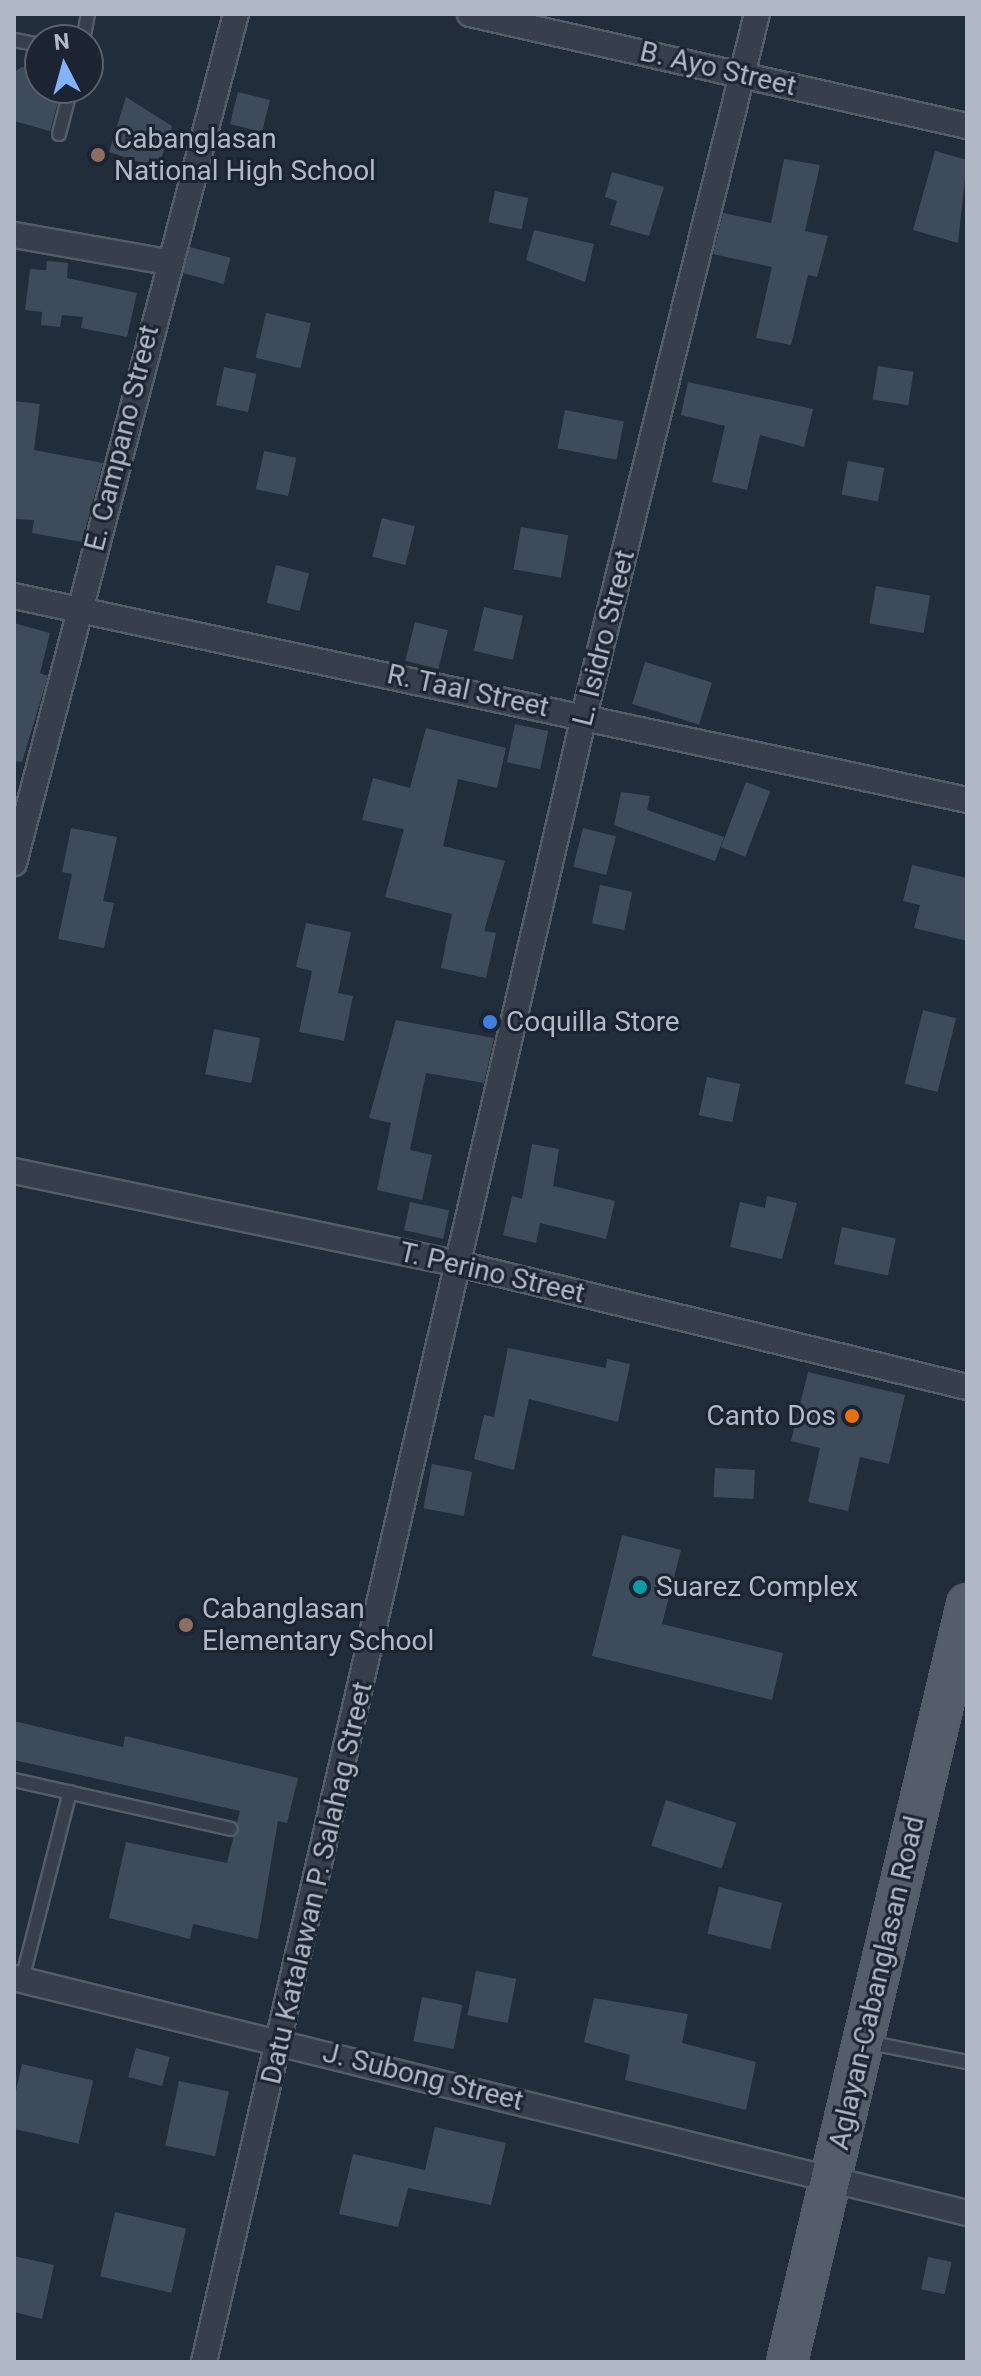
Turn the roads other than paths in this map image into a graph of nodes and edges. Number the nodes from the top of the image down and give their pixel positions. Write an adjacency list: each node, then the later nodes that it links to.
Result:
1 (236, 14): 9 (street, E. Campano Street)
2 (470, 14): 4 (street, B. Ayo Street)
3 (757, 14): 4 (street, L. Isidro Street)
4 (742, 74): 6 (street, B. Ayo Street); 12 (street, L. Isidro Street)
5 (67, 104): 7 (lane)
6 (967, 126)
7 (59, 134)
8 (14, 235): 9 (street)
9 (167, 262): 11 (street, E. Campano Street)
10 (14, 596): 11 (street, R. Taal Street)
11 (79, 607): 12 (street, R. Taal Street); 14 (street, E. Campano Street)
12 (584, 716): 13 (street, R. Taal Street); 16 (street, L. Isidro Street)
13 (967, 800)
14 (14, 863)
15 (14, 1171): 16 (street, T. Perino Street)
16 (459, 1264): 17 (street, T. Perino Street); 24 (street, Datu Katalawan P. Salahag Street)
17 (967, 1387)
18 (965, 1620): 23 (main road, Aglayan-Cabanglasan Road)
19 (14, 1780): 20 (lane)
20 (70, 1792): 21 (lane); 22 (lane)
21 (231, 1829)
22 (18, 1979): 24 (street, J. Subong Street)
23 (863, 2041): 25 (lane); 26 (main road, Aglayan-Cabanglasan Road)
24 (281, 2042): 26 (street, J. Subong Street); 28 (street, Datu Katalawan P. Salahag Street)
25 (967, 2062)
26 (831, 2177): 27 (street, J. Subong Street); 29 (main road, Aglayan-Cabanglasan Road)
27 (967, 2213)
28 (204, 2362)
29 (787, 2362)

